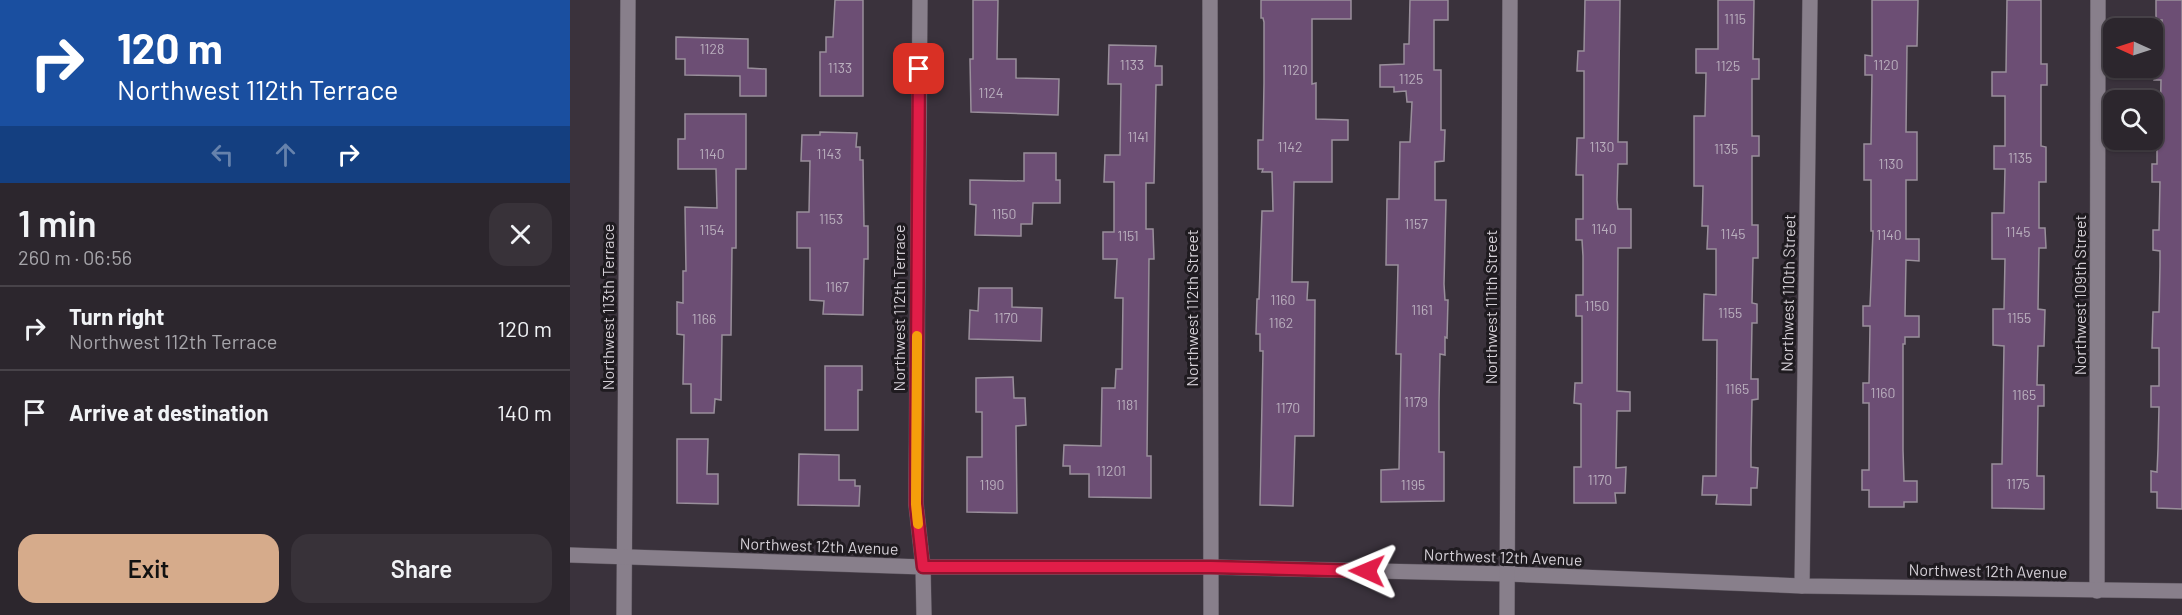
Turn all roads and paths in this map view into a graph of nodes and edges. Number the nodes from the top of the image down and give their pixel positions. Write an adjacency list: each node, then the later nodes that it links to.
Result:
1 (628, 0): 8 (street, Northwest 113th Terrace)
2 (920, 0): 9 (street, Northwest 112th Terrace)
3 (1210, 0): 10 (street, Northwest 112th Street)
4 (1510, 0): 11 (street, Northwest 111th Street)
5 (1810, 0): 12 (street, Northwest 110th Street)
6 (2098, 0): 13 (street, Northwest 109th Street)
7 (570, 555): 8 (street, Northwest 12th Avenue)
8 (624, 556): 9 (street, Northwest 12th Avenue); 15 (street, Northwest 113th Terrace)
9 (923, 567): 10 (street, Northwest 12th Avenue); 16 (street, Northwest 112th Terrace)
10 (1211, 567): 11 (street, Northwest 12th Avenue); 17 (street, Northwest 112th Street)
11 (1508, 574): 12 (street, Northwest 12th Avenue); 18 (street, Northwest 111th Street)
12 (1802, 586): 13 (street, Northwest 12th Avenue)
13 (2097, 591): 14 (street, Northwest 12th Avenue)
14 (2182, 591)
15 (624, 615)
16 (924, 615)
17 (1211, 615)
18 (1507, 615)

